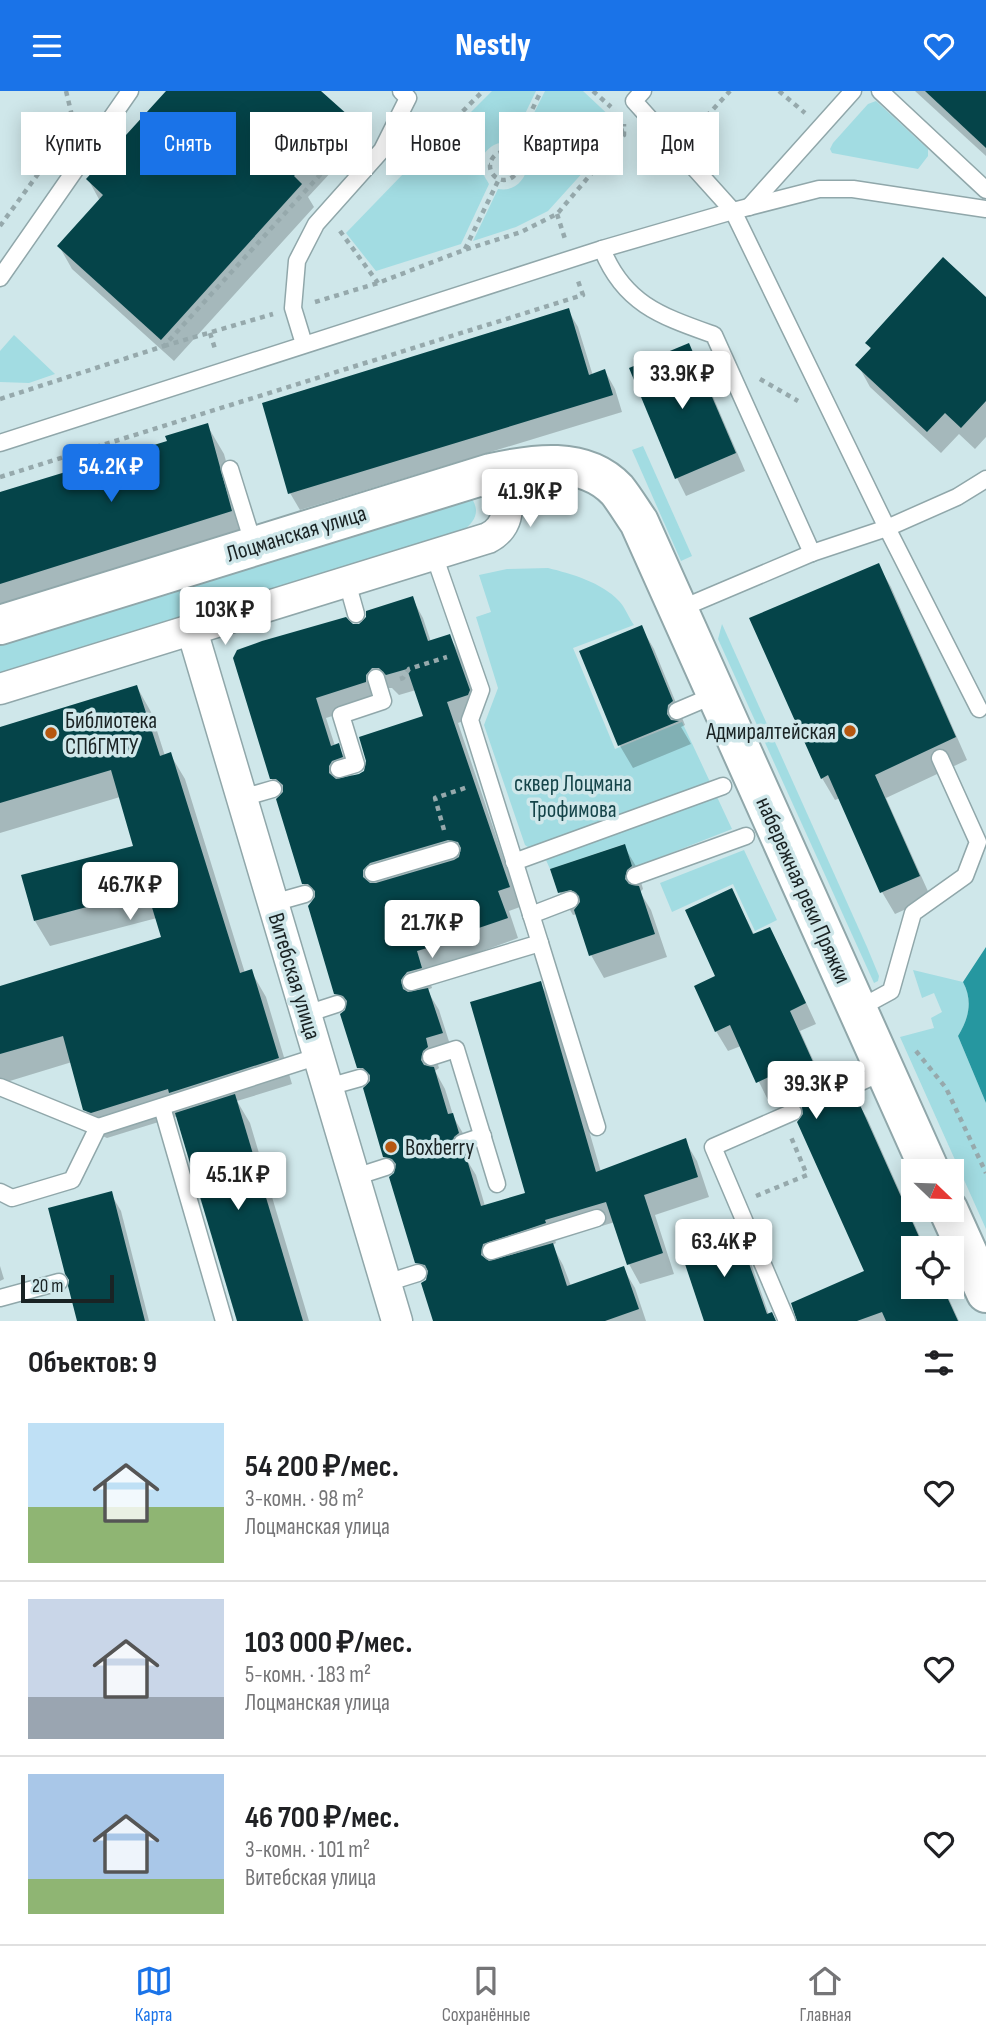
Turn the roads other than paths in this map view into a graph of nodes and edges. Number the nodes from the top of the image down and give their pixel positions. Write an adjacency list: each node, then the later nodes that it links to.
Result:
1 (130, 91): 10 (lane)
2 (401, 91): 11 (lane)
3 (643, 91): 7 (lane)
4 (853, 91): 7 (lane)
5 (880, 91): 6 (lane)
6 (986, 190)
7 (741, 209): 8 (lane); 9 (lane); 16 (lane)
8 (986, 209)
9 (602, 249): 11 (lane); 18 (lane)
10 (0, 278)
11 (304, 344): 12 (lane)
12 (0, 443)
13 (230, 469): 17 (lane)
14 (472, 479): 17 (main road, Лоцманская улица); 19 (street); 21 (main road, Лоцманская улица)
15 (986, 479): 16 (lane)
16 (887, 529): 18 (lane); 28 (lane)
17 (254, 546): 23 (main road, Лоцманская улица)
18 (812, 553): 21 (lane)
19 (434, 555): 20 (street); 37 (lane)
20 (347, 582): 22 (lane); 24 (street)
21 (680, 609): 27 (main road, набережная реки Пряжки)
22 (356, 614)
23 (0, 625)
24 (192, 630): 26 (street); 34 (street, Витебская улица)
25 (378, 683): 31 (lane)
26 (0, 689)
27 (717, 694): 29 (lane); 47 (main road, набережная реки Пряжки)
28 (979, 709)
29 (677, 711)
30 (940, 758): 47 (lane)
31 (339, 769)
32 (723, 786): 37 (lane)
33 (272, 789): 34 (lane)
34 (242, 798): 42 (street, Витебская улица)
35 (746, 836): 39 (lane)
36 (451, 850): 38 (lane)
37 (514, 862): 43 (lane)
38 (373, 873)
39 (635, 876)
40 (305, 894): 42 (lane)
41 (570, 900): 43 (lane)
42 (273, 903): 48 (street, Витебская улица)
43 (531, 915): 44 (lane)
44 (540, 943): 45 (lane); 57 (lane)
45 (411, 982)
46 (337, 1004): 48 (lane)
47 (856, 1010): 60 (main road, набережная реки Пряжки)
48 (306, 1014): 49 (street, Витебская улица)
49 (319, 1056): 53 (street, Витебская улица); 54 (lane)
50 (431, 1057): 58 (lane)
51 (360, 1078): 53 (lane)
52 (0, 1087): 56 (lane)
53 (328, 1087): 62 (street, Витебская улица)
54 (162, 1107): 56 (lane); 73 (lane)
55 (788, 1114): 75 (lane)
56 (98, 1127): 64 (lane)
57 (597, 1127)
58 (483, 1136): 59 (lane); 63 (lane)
59 (462, 1143)
60 (922, 1159)
61 (386, 1167): 62 (lane)
62 (355, 1177): 70 (street, Витебская улица)
63 (497, 1184)
64 (0, 1192)
65 (597, 1218): 67 (lane)
66 (954, 1222): 71 (main road)
67 (491, 1251)
68 (418, 1273): 70 (lane)
69 (59, 1282): 72 (lane)
70 (386, 1283): 74 (street, Витебская улица)
71 (986, 1293)
72 (0, 1298)
73 (224, 1321)
74 (397, 1321)
75 (787, 1321)

